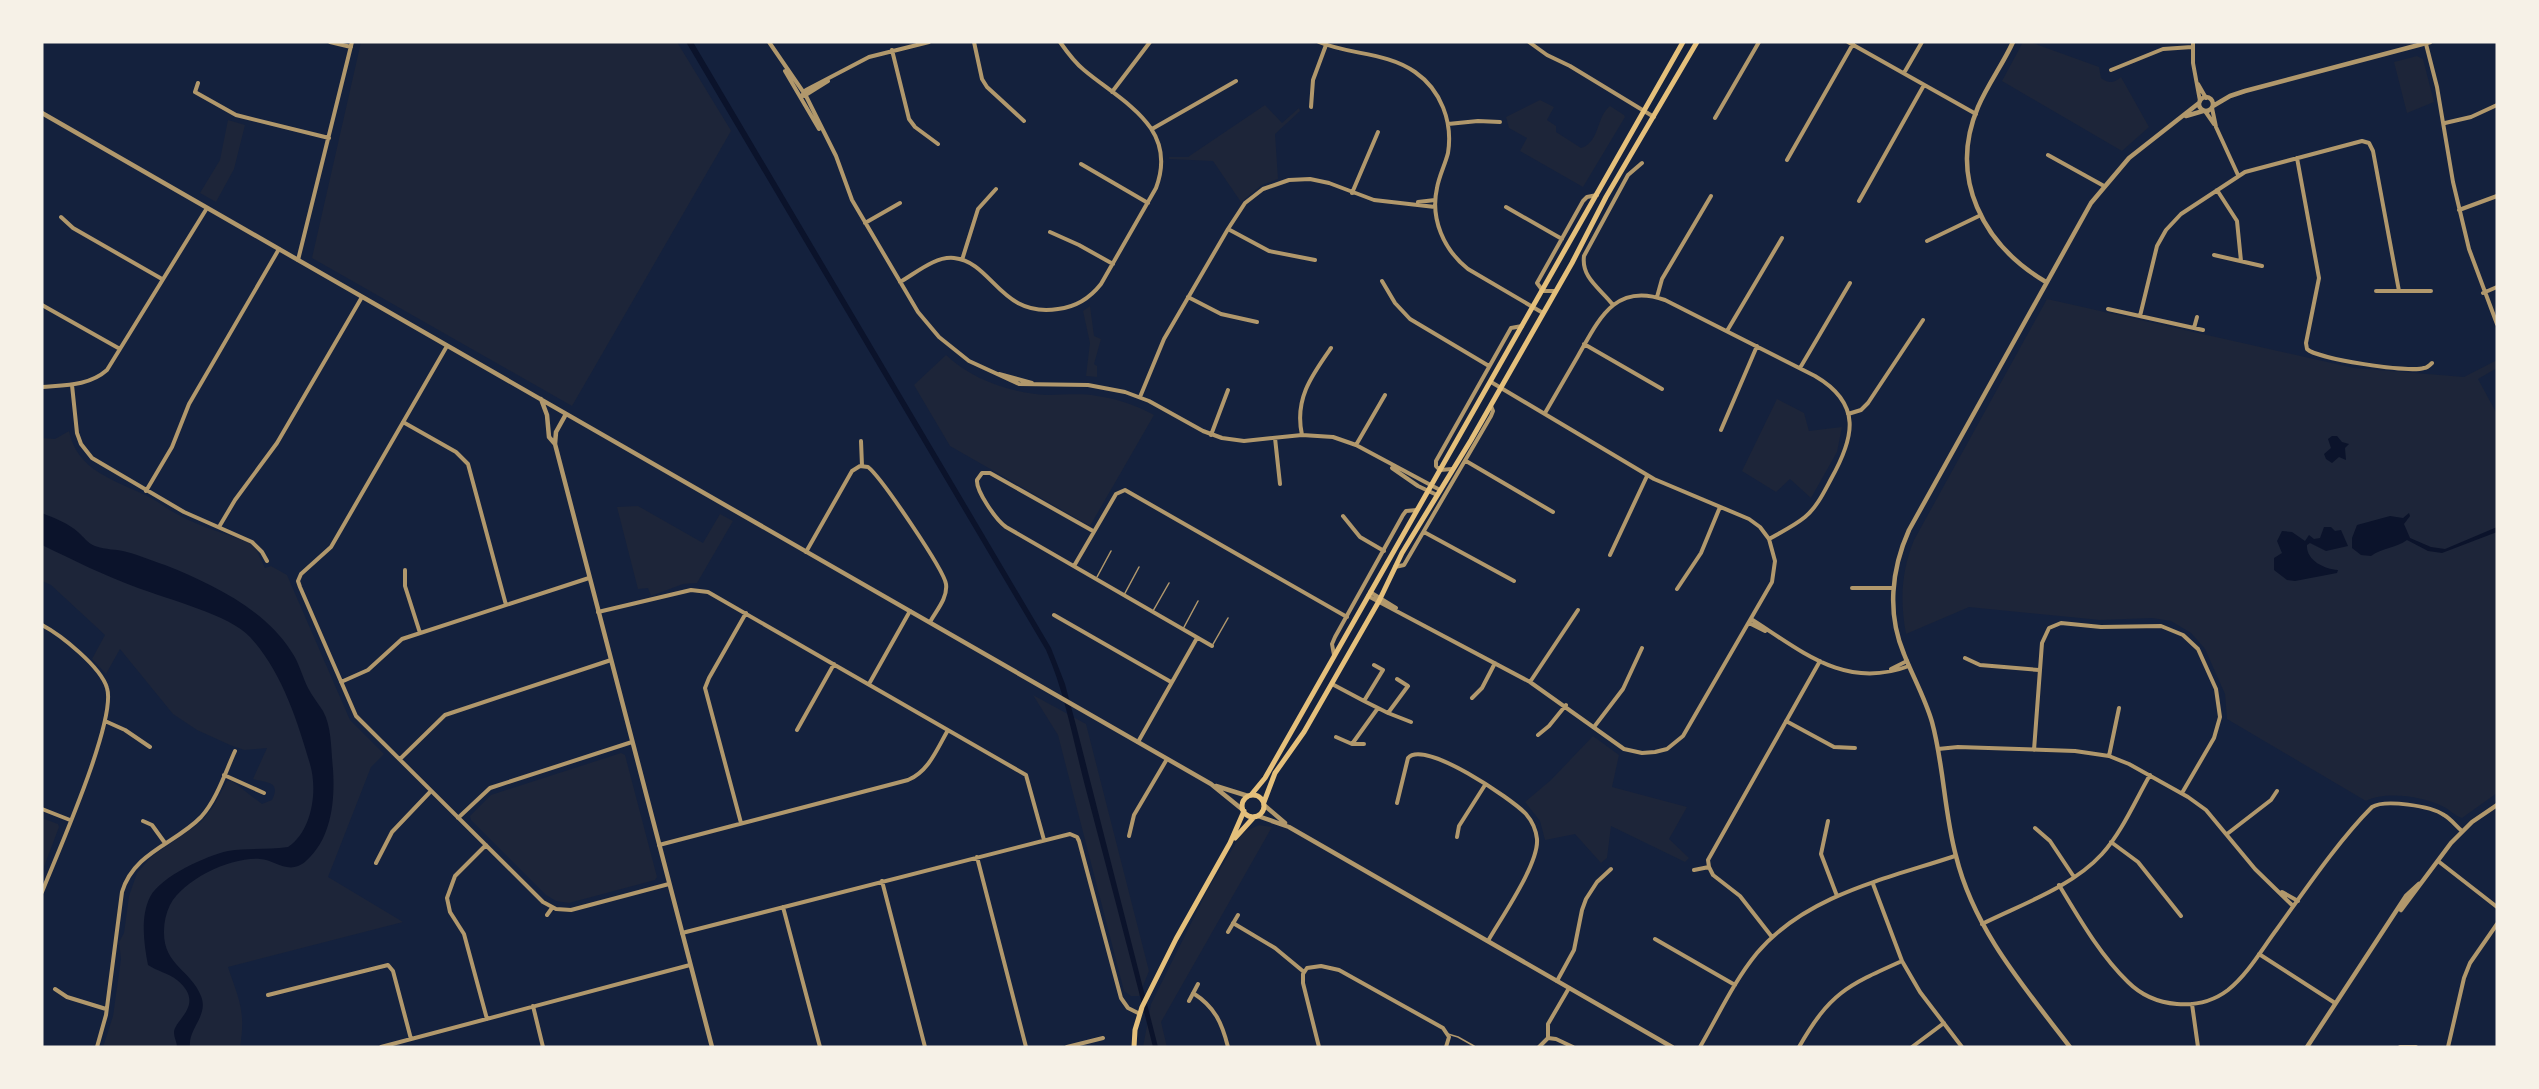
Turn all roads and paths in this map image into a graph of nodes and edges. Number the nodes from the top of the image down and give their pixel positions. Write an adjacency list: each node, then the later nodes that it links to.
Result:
1 (330, 42): 16 (street)
2 (769, 42): 27 (street)
3 (926, 42): 19 (street)
4 (974, 42): 41 (street)
5 (1060, 42): 26 (street)
6 (1150, 42): 26 (street)
7 (1319, 42): 18 (street)
8 (1529, 42): 34 (street)
9 (1683, 42): 34 (main road)
10 (1697, 42): 38 (main road)
11 (1759, 42): 40 (street)
12 (1922, 42): 21 (street)
13 (2013, 42): 37 (street)
14 (1851, 43): 21 (street); 52 (street)
15 (2428, 43): 28 (street); 43 (street)
16 (352, 44): 48 (street)
17 (2192, 44): 20 (street); 23 (street)
18 (1326, 45): 32 (street); 44 (street)
19 (892, 50): 27 (street); 49 (street)
20 (2111, 70)
21 (1904, 73): 25 (street)
22 (1236, 81): 46 (street)
23 (2196, 81): 29 (street); 30 (street)
24 (198, 83): 48 (street)
25 (1924, 85): 37 (street); 64 (street)
26 (1112, 92): 46 (street)
27 (804, 95): 74 (street)
28 (2230, 96): 29 (street); 33 (street)
29 (2208, 98): 30 (street); 33 (street)
30 (2200, 102): 35 (street); 39 (street)
31 (2497, 105): 43 (street)
32 (1311, 107)
33 (2212, 107): 35 (street); 45 (street)
34 (1643, 111): 38 (street); 60 (main road)
35 (2204, 111): 39 (street); 45 (street)
36 (42, 113): 70 (street)
37 (1976, 114): 72 (street)
38 (1654, 117): 95 (main road)
39 (2183, 117): 56 (street)
40 (1715, 118)
41 (1024, 121)
42 (1500, 123): 44 (street)
43 (2445, 123): 71 (street)
44 (1448, 124): 63 (street)
45 (2216, 127): 55 (street)
46 (1152, 129): 66 (street)
47 (1378, 132): 59 (street)
48 (329, 138): 82 (street)
49 (938, 144)
50 (2048, 155): 56 (street)
51 (2297, 158): 55 (street); 97 (street); 122 (street)
52 (1787, 160)
53 (1642, 163): 104 (street)
54 (1081, 164): 66 (street)
55 (2238, 175): 58 (street)
56 (2104, 186): 91 (street)
57 (996, 189): 83 (street)
58 (2217, 190): 85 (street); 108 (street)
59 (1352, 193): 67 (street); 75 (street)
60 (1598, 195): 78 (street); 94 (main road)
61 (1711, 196): 102 (street)
62 (2497, 196): 71 (street)
63 (1435, 200): 67 (street); 68 (street)
64 (1858, 201)
65 (900, 203): 74 (street)
66 (1148, 203): 86 (street)
67 (1411, 203): 68 (street)
68 (1435, 207): 105 (street)
69 (1506, 207): 78 (street)
70 (207, 208): 80 (street); 88 (street)
71 (2459, 210): 99 (street)
72 (1981, 215): 79 (street); 91 (street)
73 (61, 217): 88 (street)
74 (865, 223): 90 (street)
75 (1227, 229): 84 (street); 101 (street)
76 (1050, 232): 86 (street)
77 (1782, 237): 116 (street)
78 (1562, 239): 94 (street)
79 (1927, 241)
80 (279, 249): 82 (street); 155 (street)
81 (2214, 255): 85 (street)
82 (298, 260): 100 (street)
83 (962, 260): 86 (street); 90 (street)
84 (1315, 260)
85 (2241, 261): 87 (street)
86 (1113, 264)
87 (2262, 266)
88 (162, 279): 121 (street)
89 (1382, 281): 123 (street)
90 (900, 282): 132 (street)
91 (2046, 282): 181 (street)
92 (1850, 283): 124 (street)
93 (2497, 287): 99 (street)
94 (1543, 291): 95 (street); 105 (main road)
95 (1556, 291): 107 (main road)
96 (2376, 291): 97 (street)
97 (2399, 291): 98 (street)
98 (2431, 291)
99 (2483, 293): 112 (street)
100 (362, 297): 118 (street); 162 (street)
101 (1188, 297): 111 (street); 132 (street)
102 (1657, 297): 104 (street); 116 (street)
103 (42, 305): 121 (street)
104 (1612, 305): 117 (street)
105 (1533, 307): 107 (street); 113 (main road)
106 (2108, 309): 108 (street)
107 (1543, 313): 128 (main road)
108 (2140, 316): 114 (street)
109 (2197, 317): 114 (street)
110 (1923, 320): 138 (street)
111 (1257, 322)
112 (2497, 324)
113 (1522, 326): 123 (street); 125 (main road)
114 (2194, 328): 115 (street)
115 (2203, 330)
116 (1727, 331): 119 (street)
117 (1584, 344): 129 (street); 136 (street)
118 (447, 346): 133 (street); 139 (street)
119 (1757, 346): 124 (street); 140 (street)
120 (1331, 348): 142 (street)
121 (120, 350): 126 (street)
122 (2432, 363)
123 (1489, 366): 151 (street)
124 (1800, 368): 138 (street)
125 (1491, 382): 128 (street); 134 (main road)
126 (72, 385): 127 (street); 155 (street)
127 (42, 387)
128 (1500, 387): 135 (main road); 136 (street)
129 (1662, 389)
130 (1228, 390): 141 (street)
131 (1385, 395): 146 (street)
132 (1140, 397): 141 (street)
133 (541, 399): 137 (street); 145 (street)
134 (1481, 399): 135 (main road); 151 (main road)
135 (1490, 405): 147 (street); 150 (main road)
136 (1545, 413): 152 (street)
137 (566, 414): 145 (street); 168 (street)
138 (1848, 414): 165 (street)
139 (403, 422): 186 (street); 215 (street)
140 (1721, 430)
141 (1211, 435): 143 (street)
142 (1302, 435): 143 (street); 146 (street)
143 (1275, 438): 153 (street)
144 (861, 441): 149 (street)
145 (555, 444): 175 (street)
146 (1356, 445): 148 (street)
147 (1466, 461): 160 (street); 164 (street)
148 (1385, 462): 154 (street); 156 (street)
149 (862, 466): 168 (street); 196 (street)
150 (1452, 469): 151 (street); 157 (main road)
151 (1440, 470): 154 (main road)
152 (1647, 476): 158 (street); 169 (street)
153 (1280, 484)
154 (1432, 485): 156 (main road); 157 (street)
155 (146, 491): 162 (street)
156 (1428, 491): 157 (street); 159 (main road)
157 (1439, 493): 173 (main road)
158 (1720, 507): 165 (street); 179 (street)
159 (1417, 510): 167 (street); 182 (main road)
160 (1553, 512)
161 (1342, 516): 167 (street)
162 (219, 527): 170 (street)
163 (1093, 531): 171 (street); 171 (street); 193 (street)
164 (1424, 532): 173 (street); 177 (street)
165 (1769, 539): 195 (street)
166 (1111, 551): 176 (lane)
167 (1384, 551): 193 (street)
168 (806, 552): 188 (street)
169 (1610, 555)
170 (267, 561)
171 (1074, 566): 176 (street)
172 (1140, 567): 183 (lane)
173 (1395, 567): 184 (main road)
174 (405, 570): 199 (street)
175 (589, 578): 186 (street); 189 (street)
176 (1096, 579): 183 (street)
177 (1514, 581)
178 (1169, 583): 190 (lane)
179 (1677, 588)
180 (1852, 588): 181 (street)
181 (1893, 588): 210 (street)
182 (1369, 594): 184 (street); 205 (main road)
183 (1124, 595): 190 (street)
184 (1380, 599): 209 (street); 219 (main road)
185 (1198, 601): 198 (lane)
186 (506, 606): 199 (street)
187 (1578, 610): 217 (street)
188 (910, 611): 196 (street); 218 (street)
189 (598, 612): 191 (street); 207 (street)
190 (1153, 612): 198 (street)
191 (746, 613): 211 (street); 269 (street)
192 (1054, 615): 216 (street)
193 (1347, 617): 201 (street)
194 (1228, 618): 202 (lane)
195 (1750, 621): 208 (street); 233 (street)
196 (930, 622): 239 (street)
197 (42, 626): 230 (street)
198 (1183, 629): 200 (street)
199 (420, 633): 215 (street)
200 (1197, 638): 202 (street); 216 (street)
201 (1333, 642): 203 (lane); 205 (street)
202 (1212, 646)
203 (1328, 647)
204 (1642, 648): 233 (street)
205 (1334, 655): 220 (main road)
206 (1965, 658): 213 (street)
207 (611, 660): 238 (street); 248 (street)
208 (1820, 661): 210 (street); 231 (street)
209 (1495, 663): 217 (street); 222 (street)
210 (1908, 663): 244 (street)
211 (834, 664): 218 (street); 234 (street)
212 (1374, 664): 223 (street)
213 (2039, 670): 245 (street); 257 (street)
214 (1397, 679): 228 (street)
215 (341, 682): 248 (street)
216 (1171, 682): 239 (street)
217 (1530, 682): 224 (street)
218 (869, 684): 235 (street)
219 (1332, 684): 221 (main road); 223 (street)
220 (1313, 691): 221 (main road); 225 (main road)
221 (1324, 697): 229 (main road)
222 (1472, 698)
223 (1364, 701): 226 (street)
224 (1566, 705): 233 (street); 236 (street)
225 (1304, 707): 229 (main road); 258 (main road)
226 (1378, 708): 228 (street); 240 (street)
227 (2119, 708): 247 (street)
228 (1388, 713): 232 (street)
229 (1315, 714): 260 (main road)
230 (105, 721): 242 (street); 266 (street)
231 (1786, 721): 243 (street); 286 (street)
232 (1411, 722)
233 (1594, 727)
234 (797, 730)
235 (948, 730): 269 (street); 276 (street)
236 (1538, 735)
237 (1335, 737): 240 (street)
238 (632, 741): 265 (street); 280 (street)
239 (1138, 742): 249 (street)
240 (1352, 744): 241 (street)
241 (1364, 744)
242 (150, 747)
243 (1855, 747)
244 (1938, 749): 245 (street); 282 (street)
245 (2034, 750): 247 (street)
246 (235, 751): 250 (street)
247 (2109, 756): 251 (street)
248 (400, 759): 254 (street)
249 (1167, 759): 252 (street); 274 (street)
250 (224, 775): 256 (street); 278 (street)
251 (2150, 775): 257 (street); 277 (street)
252 (1211, 784): 258 (street); 263 (street)
253 (1485, 785): 259 (street); 275 (street); 312 (street)
254 (431, 791): 265 (street); 285 (street)
255 (2277, 791): 273 (street)
256 (264, 793)
257 (2182, 793): 273 (street)
258 (1250, 796): 260 (main road); 263 (main road)
259 (1396, 803)
260 (1264, 804): 264 (main road); 270 (street)
261 (2497, 805): 272 (street)
262 (42, 809): 266 (street)
263 (1243, 811): 264 (main road); 279 (main road)
264 (1256, 817): 270 (street); 279 (main road)
265 (458, 818): 281 (street)
266 (70, 820): 295 (street)
267 (143, 821): 278 (street)
268 (1828, 821): 296 (street)
269 (741, 823): 280 (street)
270 (1289, 827): 312 (street)
271 (2035, 828): 289 (street)
272 (2462, 831): 284 (street); 297 (street)
273 (2227, 834): 294 (street)
274 (1129, 836)
275 (1457, 837)
276 (1044, 840): 283 (street); 331 (street)
277 (2111, 842): 289 (street); 304 (street)
278 (165, 843): 330 (street)
279 (1230, 843): 331 (main road)
280 (659, 844): 291 (street)
281 (486, 845): 301 (street); 332 (street)
282 (1955, 856): 292 (street); 306 (street)
283 (977, 857): 290 (street); 345 (street)
284 (2438, 861): 300 (street); 327 (street)
285 (376, 862)
286 (1709, 867): 288 (street); 310 (street)
287 (1611, 869): 319 (street)
288 (1694, 870)
289 (2074, 877): 293 (street)
290 (882, 881): 299 (street); 344 (street)
291 (669, 884): 301 (street); 309 (street)
292 (1873, 884): 296 (street); 315 (street)
293 (2059, 885): 306 (street); 328 (street)
294 (2276, 888): 297 (street); 298 (street)
295 (42, 892)
296 (1837, 897): 310 (street)
297 (2298, 901): 298 (street)
298 (2294, 906): 313 (street)
299 (783, 907): 309 (street); 343 (street)
300 (2497, 907)
301 (552, 908): 302 (street)
302 (547, 915)
303 (1238, 915): 305 (street)
304 (2181, 916)
305 (1233, 923): 308 (street); 318 (street)
306 (1982, 924): 358 (street)
307 (2497, 924): 363 (street)
308 (1228, 932)
309 (682, 933): 317 (street)
310 (1772, 937): 321 (street)
311 (1655, 939): 321 (street)
312 (1488, 941): 319 (street)
313 (2259, 954): 327 (street); 328 (street)
314 (393, 959): 316 (street)
315 (1902, 961): 333 (street); 355 (street)
316 (389, 965): 325 (street); 337 (street)
317 (690, 965): 329 (street); 342 (street)
318 (1304, 972): 334 (street); 349 (street)
319 (1557, 981): 322 (street)
320 (1198, 984): 324 (street)
321 (1735, 985): 354 (street)
322 (1569, 988): 336 (street); 353 (street)
323 (55, 989): 330 (street)
324 (1193, 993): 326 (street); 348 (street)
325 (268, 995)
326 (1189, 1001)
327 (2335, 1003): 360 (street)
328 (2192, 1004): 359 (street)
329 (533, 1006): 332 (street); 341 (street)
330 (107, 1010): 339 (street)
331 (1140, 1014): 347 (main road)
332 (487, 1019): 337 (street)
333 (1944, 1023): 356 (street); 357 (street)
334 (1448, 1034): 338 (lane); 350 (street)
335 (1103, 1038): 346 (street)
336 (1548, 1038): 351 (street); 352 (street)
337 (411, 1039): 340 (street)
338 (1474, 1046)
339 (97, 1047)
340 (381, 1047)
341 (543, 1047)
342 (712, 1047)
343 (820, 1047)
344 (925, 1047)
345 (1026, 1047)
346 (1067, 1047)
347 (1134, 1047)
348 (1228, 1047)
349 (1319, 1047)
350 (1446, 1047)
351 (1539, 1047)
352 (1573, 1047)
353 (1672, 1047)
354 (1700, 1047)
355 (1799, 1047)
356 (1912, 1047)
357 (1962, 1047)
358 (2070, 1047)
359 (2198, 1047)
360 (2307, 1047)
361 (2400, 1047): 362 (street)
362 (2416, 1047)
363 (2448, 1047)

